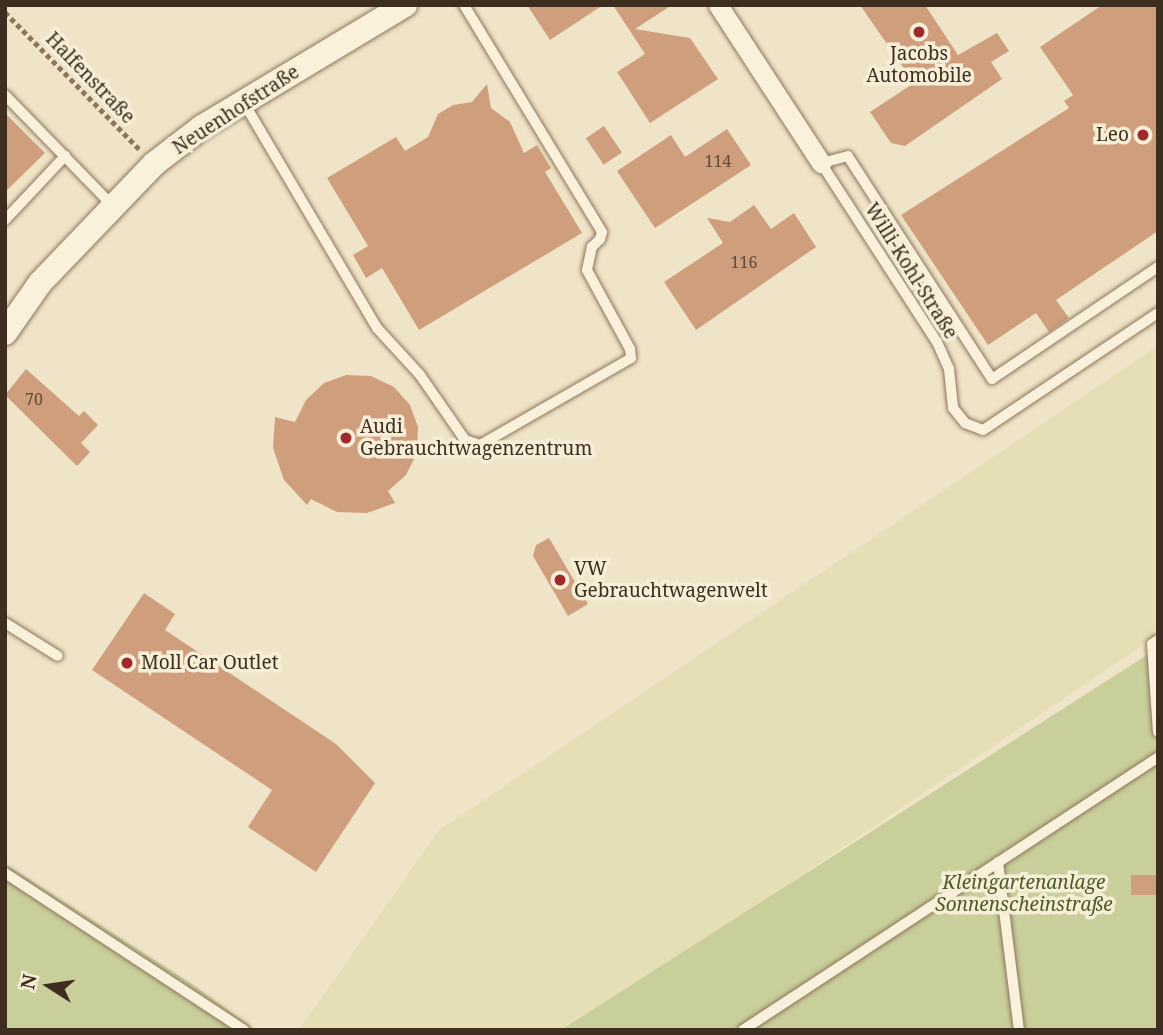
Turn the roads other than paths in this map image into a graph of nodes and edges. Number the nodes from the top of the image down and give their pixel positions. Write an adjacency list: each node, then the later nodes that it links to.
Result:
1 (405, 5): 5 (street, Neuenhofstraße)
2 (464, 5): 5 (lane)
3 (718, 5): 7 (street)
4 (5, 95): 6 (lane)
5 (244, 102): 8 (street, Neuenhofstraße)
6 (65, 156): 8 (lane); 9 (lane)
7 (821, 163): 10 (lane); 11 (lane, Willi-Kohl-Straße)
8 (112, 205): 12 (street, Neuenhofstraße)
9 (5, 220)
10 (1158, 267)
11 (1158, 313)
12 (5, 333)
13 (5, 623): 15 (lane)
14 (1158, 640): 16 (lane)
15 (58, 656)
16 (1158, 732)
17 (1158, 757): 18 (lane)
18 (998, 862): 21 (lane); 22 (lane)
19 (5, 873): 20 (lane)
20 (244, 1030)
21 (743, 1030)
22 (1019, 1030)

